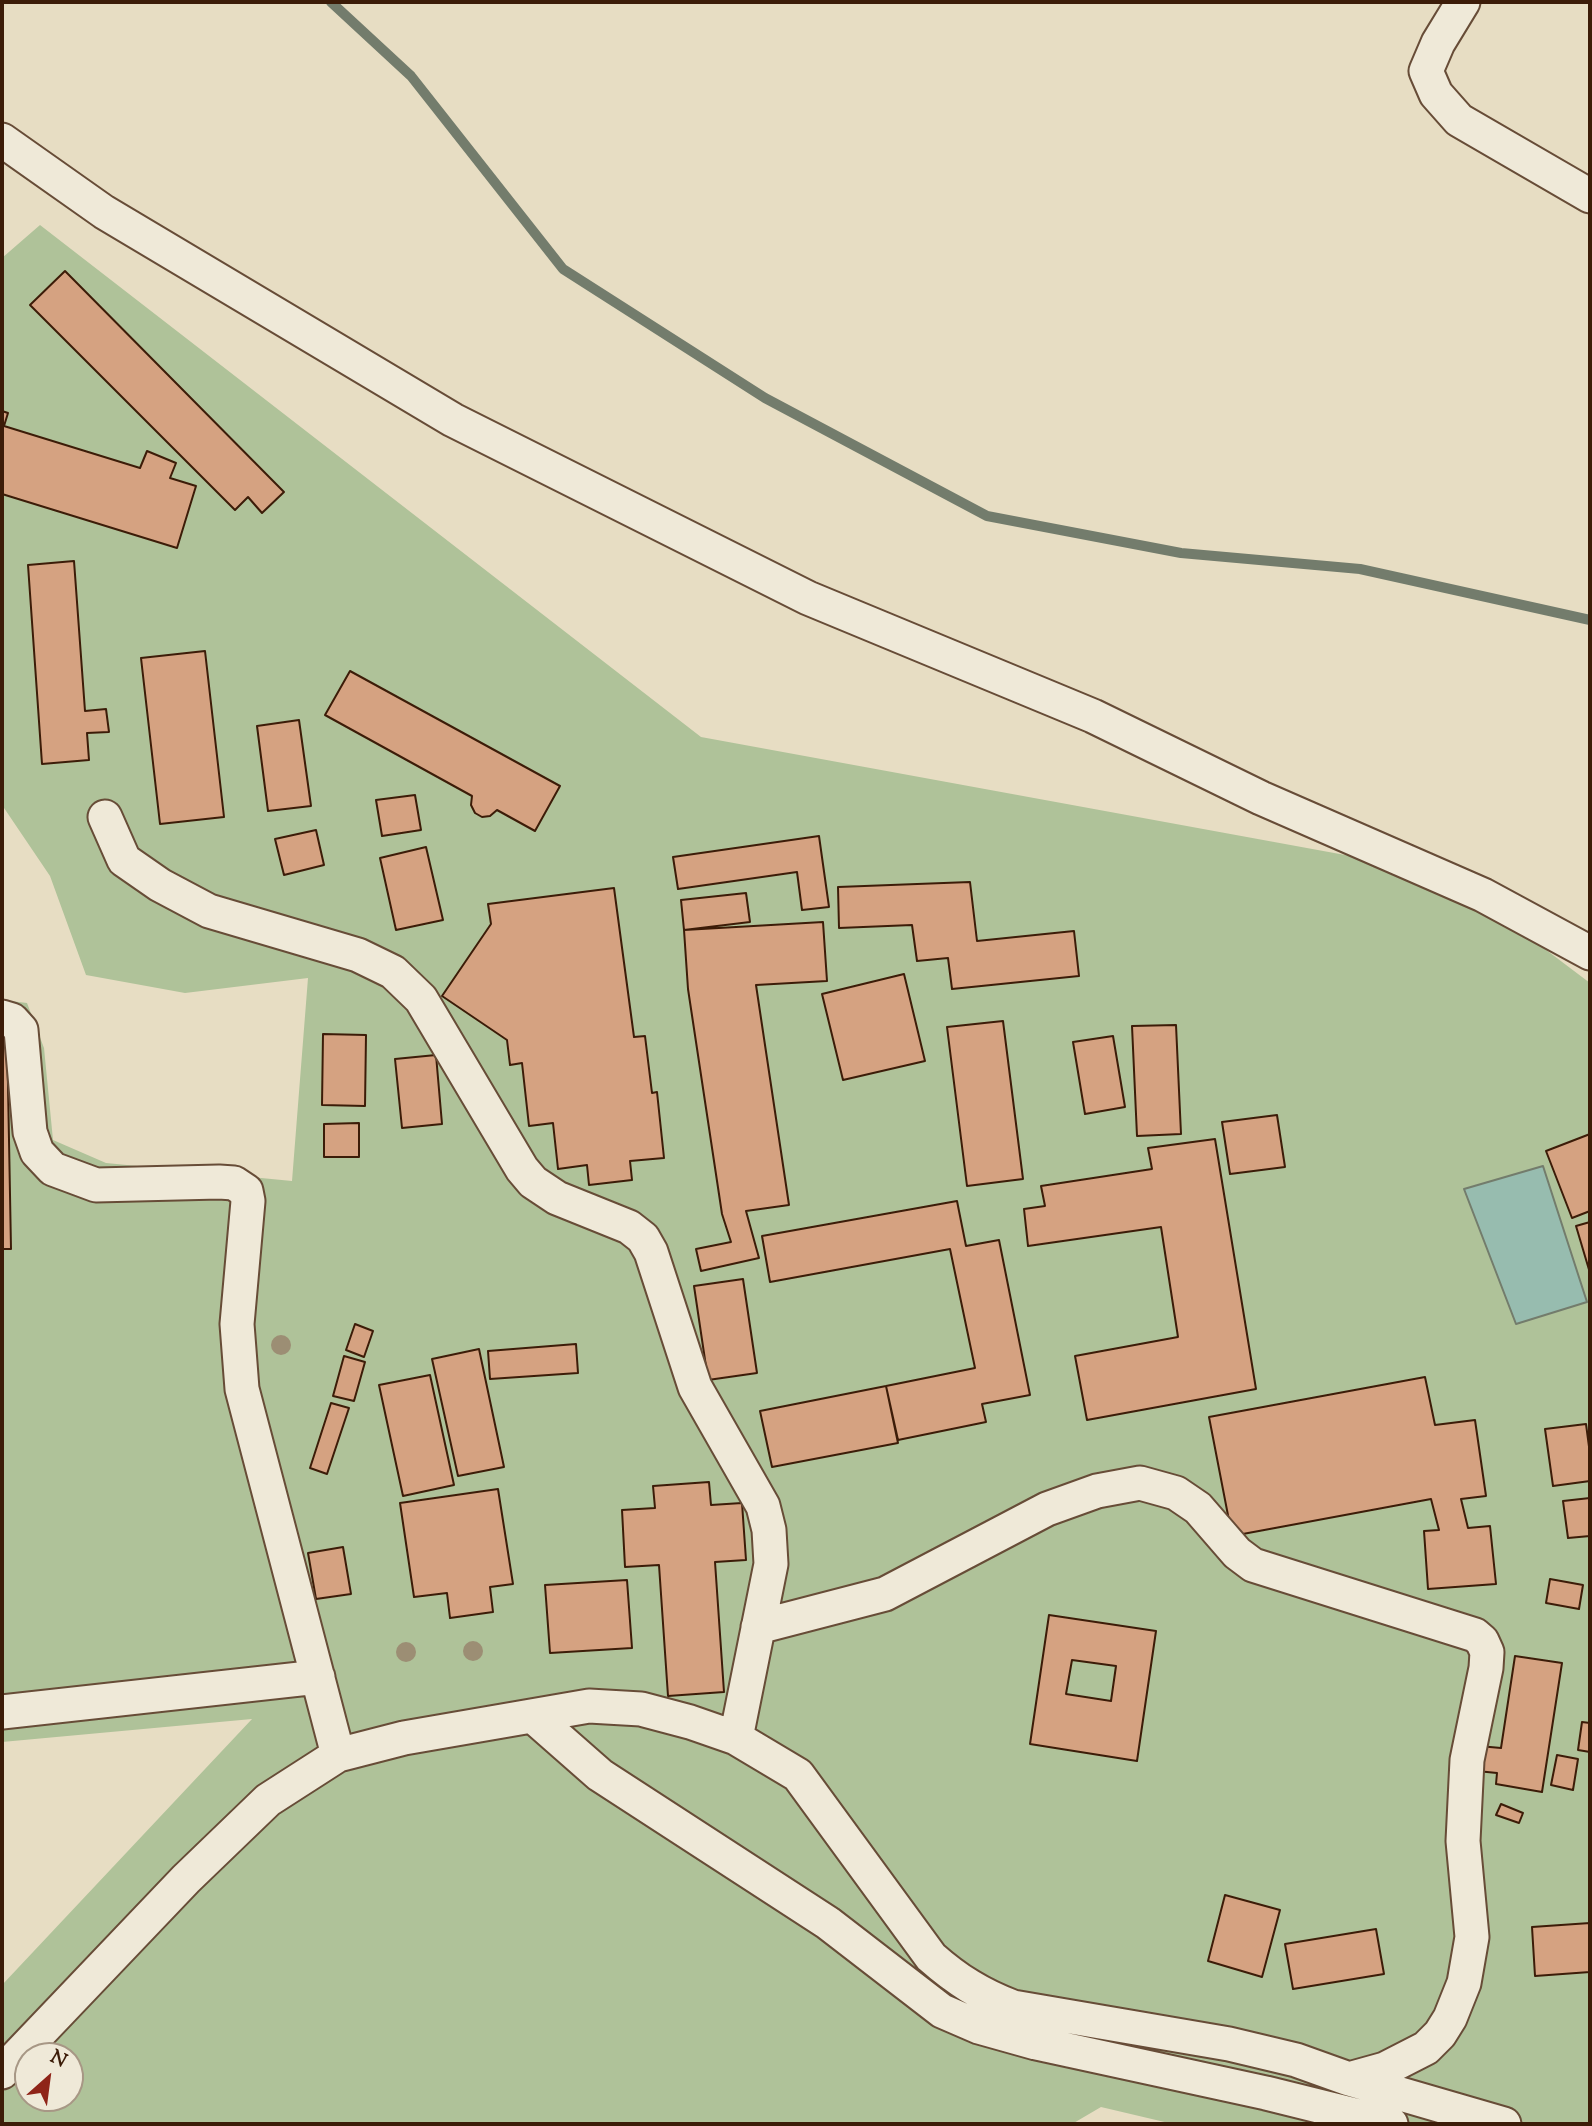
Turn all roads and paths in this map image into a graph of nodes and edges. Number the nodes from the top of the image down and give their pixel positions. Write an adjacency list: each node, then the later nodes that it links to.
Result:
1 (1463, 2): 3 (street)
2 (2, 140): 5 (street)
3 (1590, 196)
4 (105, 817): 7 (street)
5 (1590, 953)
6 (2, 1017): 8 (street)
7 (758, 1628): 11 (street); 14 (street)
8 (318, 1676): 9 (street); 12 (street)
9 (2, 1712)
10 (534, 1717): 11 (street); 12 (street); 15 (street)
11 (736, 1738): 14 (street)
12 (338, 1755): 13 (street)
13 (2, 2072)
14 (1349, 2078): 16 (street)
15 (1391, 2124)
16 (1504, 2124)

